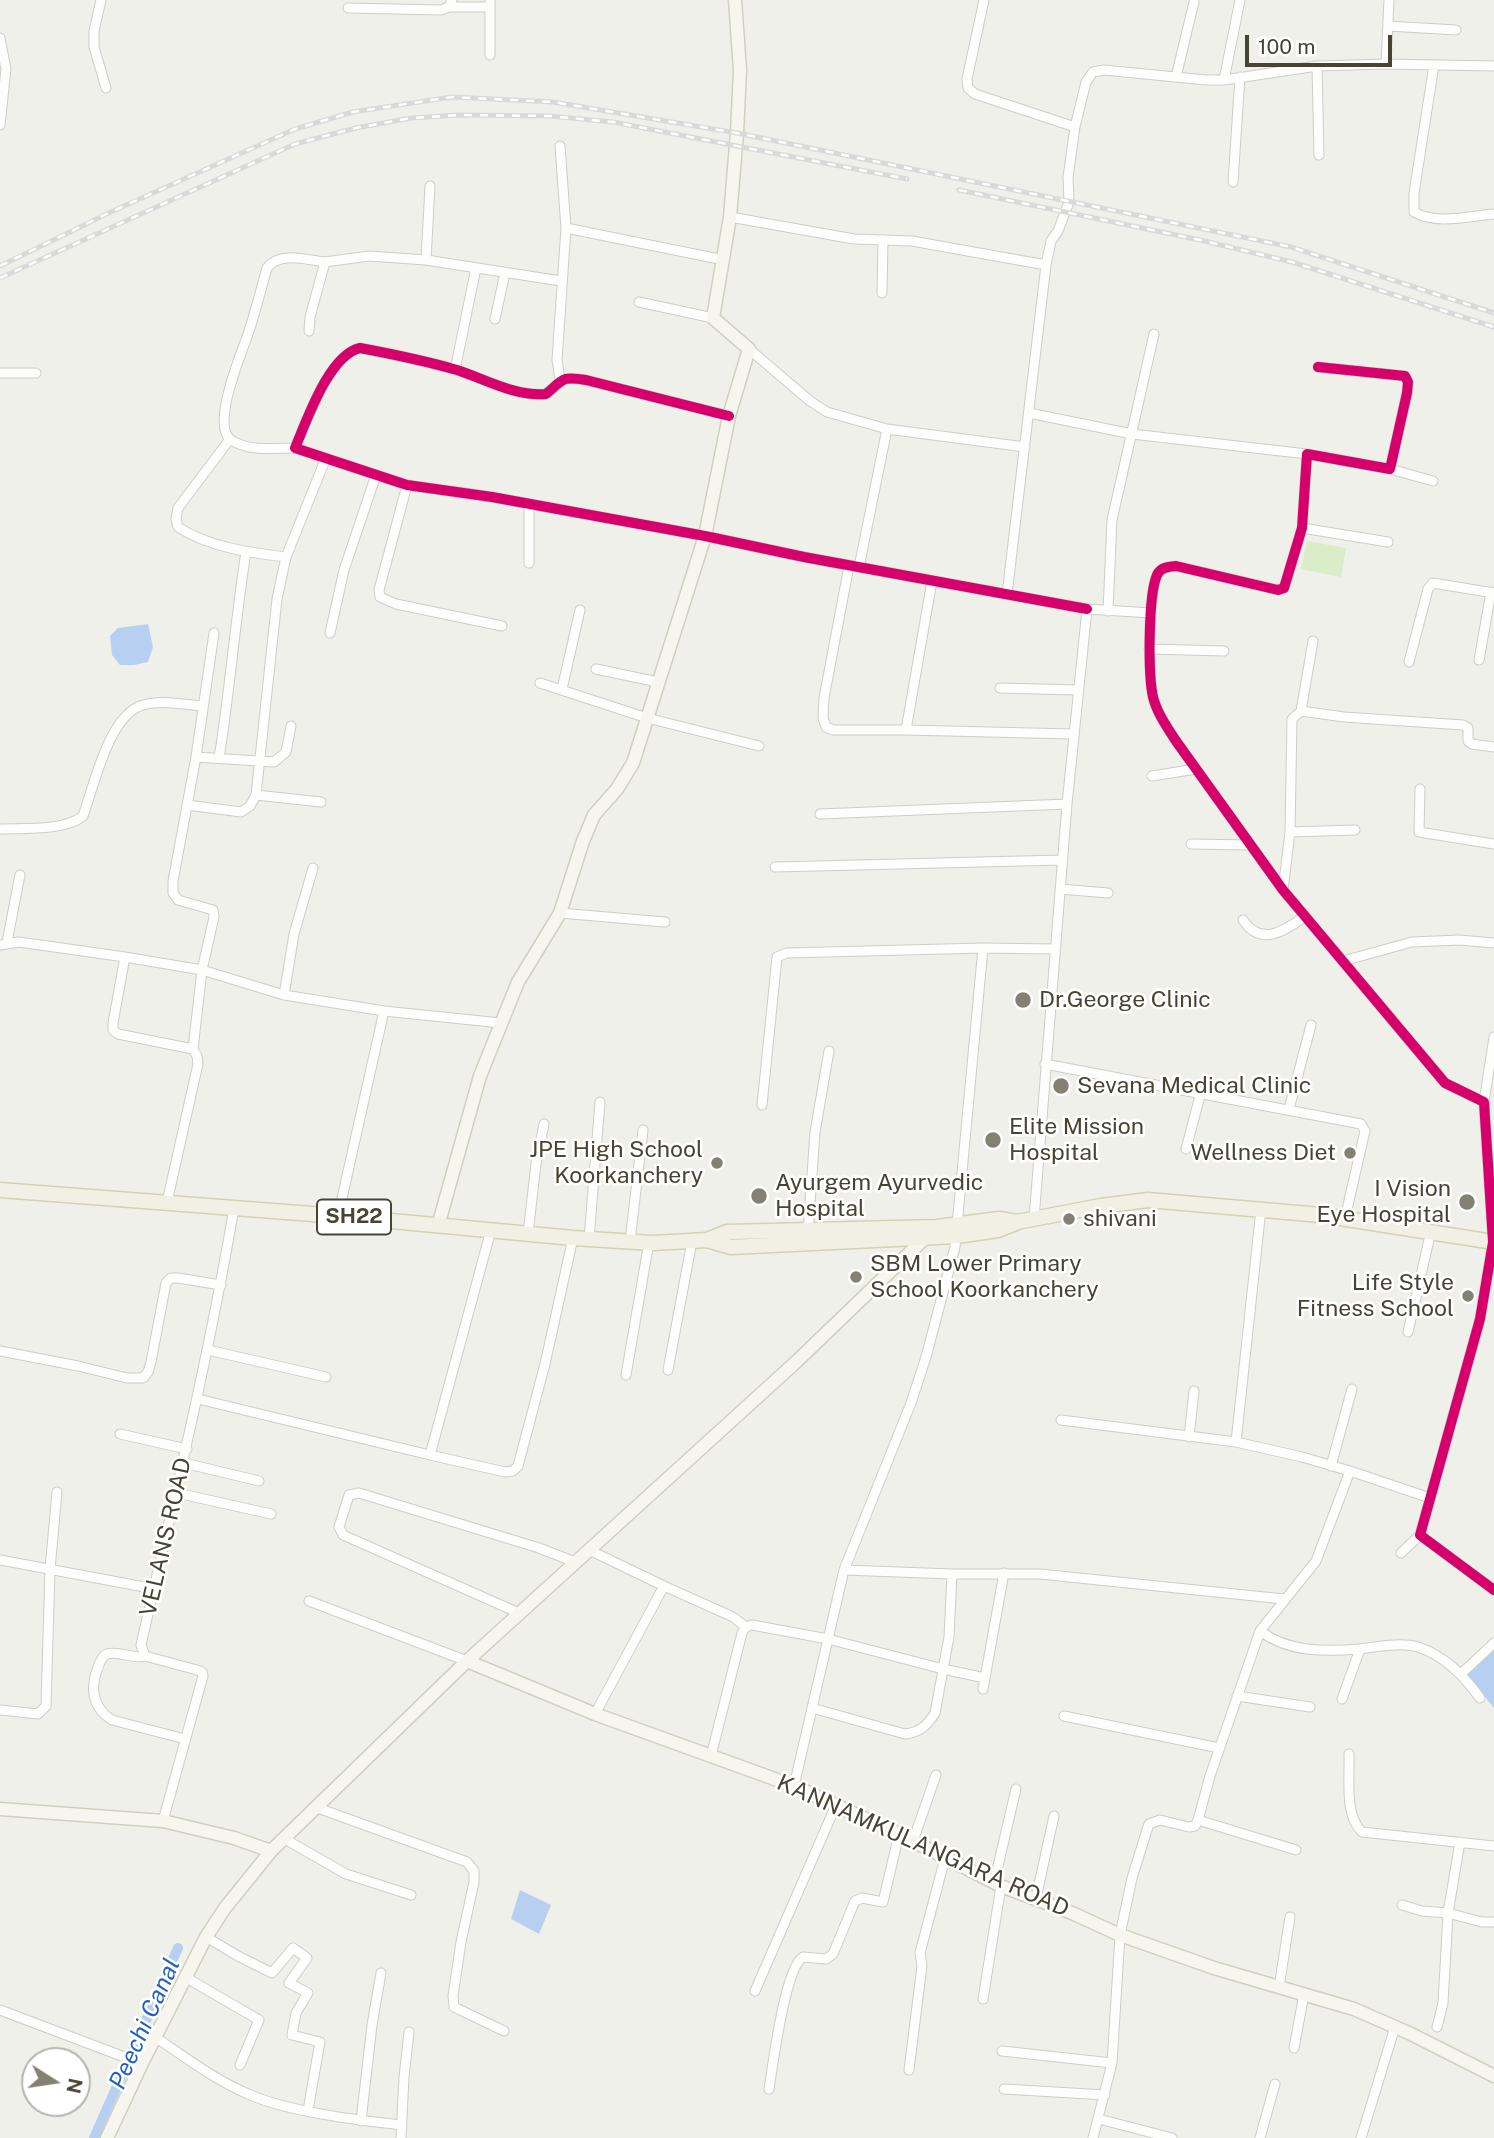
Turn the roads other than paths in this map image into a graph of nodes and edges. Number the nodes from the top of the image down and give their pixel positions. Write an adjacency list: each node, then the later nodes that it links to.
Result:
1 (101, 0): 21 (street)
2 (735, 0): 30 (street)
3 (984, 0): 24 (street)
4 (1240, 0): 20 (street)
5 (1389, 0): 10 (street)
6 (1194, 2): 18 (street)
7 (451, 3): 8 (street); 9 (street)
8 (490, 4): 13 (street)
9 (348, 8)
10 (1388, 26): 11 (street); 14 (street)
11 (1456, 30)
12 (0, 38): 22 (street)
13 (491, 55)
14 (1386, 64): 15 (street); 16 (street)
15 (1434, 65): 17 (street); 29 (street)
16 (1317, 66): 19 (street); 26 (street)
17 (1494, 66)
18 (1176, 77): 20 (street); 24 (street)
19 (1240, 77): 20 (street); 27 (street)
20 (1224, 80)
21 (106, 88)
22 (1, 108): 23 (street)
23 (0, 125)
24 (1075, 127): 36 (street)
25 (560, 146): 31 (street)
26 (1319, 155)
27 (1233, 182)
28 (430, 186): 33 (street)
29 (1494, 214)
30 (730, 217): 32 (street); 34 (street)
31 (566, 228): 34 (street); 39 (street)
32 (883, 240): 36 (street); 40 (street)
33 (426, 260): 35 (street); 37 (street)
34 (724, 260): 42 (street)
35 (325, 262): 44 (street); 56 (street)
36 (1046, 265): 52 (street)
37 (475, 268): 38 (street); 48 (street)
38 (505, 273): 39 (street); 43 (street)
39 (561, 281): 51 (street)
40 (882, 293)
41 (639, 302): 42 (street)
42 (713, 318): 46 (street)
43 (495, 319)
44 (309, 331)
45 (1154, 334): 55 (street)
46 (749, 349): 53 (street); 54 (street)
47 (1318, 367): 61 (street)
48 (455, 370): 51 (street); 58 (street)
49 (0, 373): 50 (street)
50 (36, 373)
51 (560, 379): 53 (street)
52 (1029, 412): 55 (street); 57 (street)
53 (729, 416): 67 (street)
54 (887, 429): 57 (street); 72 (street)
55 (1132, 434): 59 (street); 78 (street)
56 (230, 439): 58 (street); 69 (street)
57 (1025, 447): 75 (street)
58 (295, 448): 60 (street)
59 (1307, 454): 61 (street); 66 (street)
60 (326, 458): 62 (street); 70 (street)
61 (1390, 469): 63 (street)
62 (376, 475): 64 (street); 82 (street)
63 (1433, 481)
64 (407, 485): 65 (street); 80 (street)
65 (530, 504): 67 (street); 71 (street)
66 (1302, 528): 68 (street); 79 (street)
67 (705, 536): 72 (street); 89 (street)
68 (1388, 542)
69 (246, 552): 70 (street); 103 (street)
70 (286, 557): 104 (street)
71 (529, 563)
72 (854, 566): 73 (street); 98 (street)
73 (932, 581): 75 (street); 98 (street)
74 (1492, 593): 86 (street); 87 (street)
75 (1007, 594): 76 (street)
76 (1087, 609): 78 (street); 93 (street)
77 (580, 610): 92 (street)
78 (1108, 611): 79 (street)
79 (1151, 613): 84 (street)
80 (502, 626)
81 (214, 633): 94 (street)
82 (330, 634)
83 (1313, 641): 95 (street)
84 (1149, 649): 85 (street); 105 (street)
85 (1224, 651)
86 (1479, 660)
87 (1409, 662)
88 (596, 669): 89 (street)
89 (658, 682): 96 (street)
90 (540, 683): 92 (street)
91 (1000, 688): 93 (street)
92 (562, 689): 96 (street)
93 (1077, 690): 99 (street)
94 (202, 706): 102 (street); 113 (street)
95 (1301, 711): 101 (street); 115 (street)
96 (647, 718): 100 (street); 126 (street)
97 (291, 726): 104 (street)
98 (906, 730): 99 (street)
99 (1073, 734): 110 (street)
100 (759, 746)
101 (1494, 747)
102 (196, 757): 103 (street); 111 (street)
103 (219, 758): 104 (street)
104 (260, 761): 108 (street)
105 (1196, 769): 106 (street); 118 (street)
106 (1152, 776)
107 (1420, 789): 117 (street)
108 (256, 795): 109 (street); 111 (street)
109 (321, 802)
110 (1067, 804): 112 (street); 119 (street)
111 (187, 805): 136 (street)
112 (820, 814)
113 (0, 829)
114 (1355, 830): 115 (street)
115 (1290, 832): 124 (street)
116 (1191, 844): 118 (street)
117 (1494, 844)
118 (1250, 845): 124 (street)
119 (1062, 860): 120 (street); 123 (street)
120 (775, 867)
121 (313, 868): 137 (street)
122 (20, 875): 131 (street)
123 (1060, 889): 125 (street); 133 (street)
124 (1283, 890): 127 (street)
125 (1108, 893)
126 (560, 913): 129 (street); 139 (street)
127 (1304, 917): 128 (street); 135 (street)
128 (1243, 920)
129 (665, 922)
130 (1494, 943): 135 (street)
131 (4, 944): 134 (street)
132 (983, 948): 133 (street); 148 (street); 165 (street)
133 (1055, 949): 144 (street)
134 (125, 957): 136 (street); 142 (street)
135 (1343, 961): 147 (street)
136 (202, 970): 137 (street); 142 (street)
137 (284, 995): 138 (street)
138 (384, 1011): 139 (street); 157 (street)
139 (501, 1023): 160 (street)
140 (1311, 1025): 149 (street)
141 (1494, 1037): 147 (street)
142 (193, 1049): 154 (street)
143 (828, 1051): 162 (street)
144 (1045, 1064): 145 (street); 159 (street)
145 (1200, 1092): 149 (street); 152 (street)
146 (600, 1102): 168 (street)
147 (1484, 1102): 173 (street)
148 (762, 1105)
149 (1289, 1109): 158 (street)
150 (544, 1124): 164 (street)
151 (643, 1130): 170 (street)
152 (1185, 1149)
153 (0, 1190): 154 (main road, SH22)
154 (167, 1202): 155 (main road, SH22)
155 (234, 1208): 157 (main road, SH22); 174 (street, VELANS ROAD)
156 (1261, 1209): 158 (main road); 159 (main road); 187 (street)
157 (338, 1216): 160 (main road, SH22)
158 (1345, 1218): 163 (main road)
159 (1034, 1219): 165 (main road)
160 (438, 1226): 161 (main road, SH22)
161 (491, 1230): 164 (main road, SH22); 189 (street)
162 (808, 1231): 165 (main road, SH22); 169 (main road, SH22)
163 (1432, 1231): 173 (main road); 175 (street)
164 (528, 1234): 166 (main road, SH22)
165 (956, 1236): 167 (main road); 204 (street)
166 (573, 1238): 168 (main road, SH22); 189 (street)
167 (925, 1238): 169 (main road); 199 (street)
168 (589, 1239): 170 (main road, SH22)
169 (707, 1240): 171 (main road, SH22)
170 (630, 1241): 172 (main road, SH22)
171 (692, 1241): 172 (main road, SH22); 178 (street)
172 (649, 1242): 179 (street)
173 (1494, 1242): 196 (street)
174 (221, 1285): 176 (street, VELANS ROAD); 177 (street)
175 (1408, 1332)
176 (208, 1350): 180 (street); 183 (street, VELANS ROAD)
177 (0, 1351)
178 (668, 1370)
179 (626, 1375)
180 (326, 1377)
181 (1352, 1390): 191 (street)
182 (1194, 1391): 186 (street)
183 (198, 1399): 188 (street, VELANS ROAD); 189 (street)
184 (1062, 1420): 186 (street)
185 (120, 1434): 188 (street)
186 (1189, 1437): 187 (street)
187 (1236, 1443): 191 (street)
188 (187, 1449): 190 (street, VELANS ROAD)
189 (430, 1455)
190 (184, 1463): 193 (street); 195 (street, VELANS ROAD)
191 (1331, 1466): 192 (street)
192 (1350, 1471): 196 (street); 210 (street)
193 (259, 1481)
194 (57, 1492): 203 (street)
195 (177, 1493): 197 (street); 208 (street, VELANS ROAD)
196 (1430, 1498): 198 (street)
197 (271, 1514)
198 (1420, 1535): 200 (street); 209 (street)
199 (589, 1550): 202 (street); 207 (street)
200 (1401, 1553)
201 (0, 1560): 203 (street)
202 (575, 1562): 212 (street); 212 (street)
203 (50, 1569): 208 (street); 229 (street)
204 (844, 1570): 206 (street); 215 (street)
205 (1004, 1573): 206 (street); 210 (street); 222 (street)
206 (952, 1574): 220 (street)
207 (664, 1586): 213 (street); 230 (street)
208 (155, 1589): 218 (street, VELANS ROAD)
209 (1494, 1590)
210 (1284, 1599): 214 (street)
211 (310, 1601): 219 (street)
212 (519, 1612): 219 (street)
213 (746, 1627): 215 (street); 235 (street)
214 (1260, 1632): 217 (street); 224 (street)
215 (828, 1639): 220 (street); 228 (street)
216 (1494, 1643): 221 (street)
217 (1360, 1649): 221 (street); 226 (street)
218 (145, 1656): 232 (street); 232 (street)
219 (467, 1661): 230 (street, KANNAMKULANGARA ROAD); 240 (street)
220 (943, 1669): 222 (street); 228 (street)
221 (1462, 1673): 225 (street)
222 (985, 1678): 223 (street)
223 (983, 1689)
224 (1237, 1696): 227 (street); 233 (street)
225 (1480, 1698)
226 (1342, 1699)
227 (1310, 1707)
228 (812, 1708): 237 (street)
229 (0, 1710)
230 (595, 1714): 235 (street, KANNAMKULANGARA ROAD)
231 (1064, 1716): 233 (street)
232 (185, 1739): 244 (street)
233 (1219, 1748): 243 (street)
234 (1349, 1754): 248 (street)
235 (711, 1756): 237 (street, KANNAMKULANGARA ROAD)
236 (936, 1775): 247 (street)
237 (794, 1786): 239 (street, KANNAMKULANGARA ROAD)
238 (1016, 1790): 253 (street)
239 (836, 1805): 245 (street, KANNAMKULANGARA ROAD); 267 (street)
240 (316, 1807): 246 (street); 273 (street)
241 (0, 1809): 244 (street)
242 (1054, 1816): 255 (street)
243 (1198, 1820): 250 (street); 260 (street)
244 (163, 1821): 251 (street)
245 (899, 1834): 247 (street, KANNAMKULANGARA ROAD); 284 (street)
246 (283, 1838): 251 (street); 254 (street)
247 (913, 1841): 252 (street, KANNAMKULANGARA ROAD)
248 (1460, 1842): 249 (street); 257 (street)
249 (1494, 1846)
250 (1296, 1850)
251 (271, 1851): 261 (street)
252 (945, 1858): 253 (street, KANNAMKULANGARA ROAD); 281 (street)
253 (998, 1885): 255 (street, KANNAMKULANGARA ROAD); 269 (street)
254 (411, 1895)
255 (1036, 1898): 260 (street, KANNAMKULANGARA ROAD)
256 (1402, 1905): 257 (street)
257 (1447, 1913): 259 (street); 272 (street)
258 (1290, 1917): 266 (street)
259 (1494, 1922)
260 (1119, 1935): 266 (street, KANNAMKULANGARA ROAD); 279 (street)
261 (206, 1937): 263 (street); 264 (street)
262 (382, 1973): 289 (street)
263 (274, 1974): 265 (street); 265 (street)
264 (185, 1977): 275 (street); 280 (street)
265 (289, 1983): 287 (street)
266 (1279, 1987): 268 (street, KANNAMKULANGARA ROAD)
267 (755, 1991)
268 (1304, 1994): 271 (street, KANNAMKULANGARA ROAD); 276 (street)
269 (983, 1999)
270 (0, 2010): 278 (street)
271 (1395, 2027): 282 (street, KANNAMKULANGARA ROAD); 296 (street)
272 (1437, 2027)
273 (504, 2031)
274 (409, 2032): 290 (street)
275 (155, 2037): 278 (street); 287 (street)
276 (1294, 2048)
277 (1002, 2051): 279 (street)
278 (135, 2059): 291 (street)
279 (1112, 2063): 286 (street)
280 (240, 2066)
281 (909, 2070)
282 (1494, 2076)
283 (1275, 2084): 295 (street)
284 (769, 2089)
285 (1004, 2089): 286 (street)
286 (1105, 2095): 288 (street)
287 (308, 2110): 289 (street)
288 (1099, 2119): 293 (street); 294 (street)
289 (361, 2121): 290 (street)
290 (402, 2124): 292 (street)
291 (107, 2138)
292 (401, 2138)
293 (1093, 2138)
294 (1172, 2138)
295 (1261, 2138)
296 (1361, 2138)

